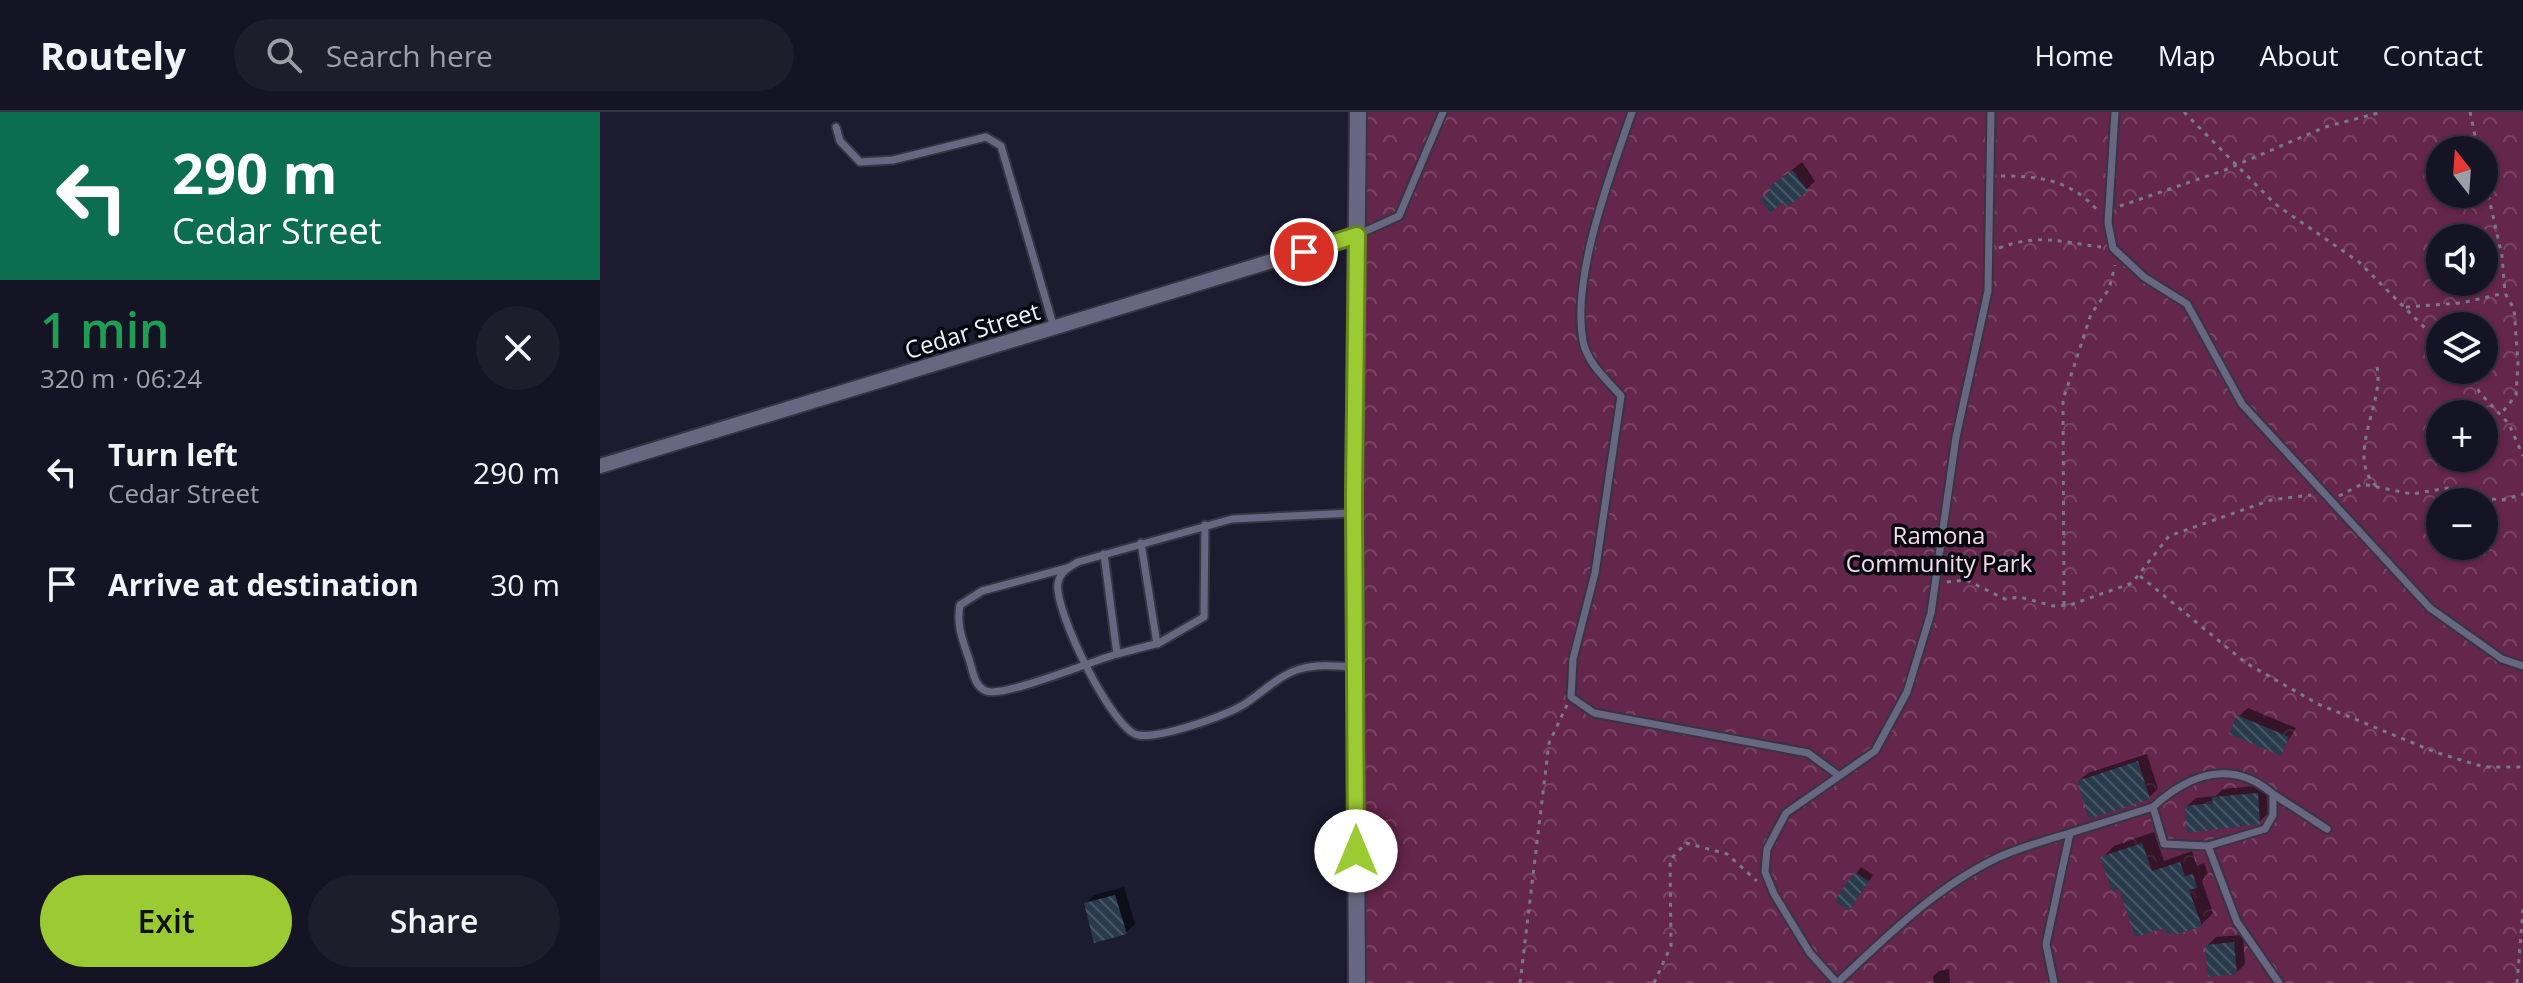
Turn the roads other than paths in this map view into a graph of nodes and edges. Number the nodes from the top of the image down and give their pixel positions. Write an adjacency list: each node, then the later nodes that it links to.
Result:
1 (1358, 112): 7 (street)
2 (1443, 112): 7 (lane)
3 (1632, 112): 20 (lane)
4 (1991, 112): 20 (lane)
5 (2115, 112): 18 (lane)
6 (836, 127): 8 (lane)
7 (1357, 235): 8 (street, Cedar Street); 10 (street)
8 (1054, 328): 9 (street, Cedar Street)
9 (600, 466)
10 (1354, 513): 11 (lane); 19 (street)
11 (1205, 525): 12 (lane); 15 (lane)
12 (1141, 543): 13 (lane); 15 (lane)
13 (1104, 554): 14 (lane); 16 (lane)
14 (1067, 568): 17 (lane); 17 (lane)
15 (1157, 644): 16 (lane)
16 (1117, 654): 17 (lane)
17 (1084, 663): 19 (lane)
18 (2523, 666)
19 (1355, 667): 26 (street)
20 (1838, 775): 27 (lane)
21 (2273, 794): 22 (lane); 23 (lane); 25 (lane)
22 (2153, 807): 24 (lane); 25 (lane)
23 (2327, 829)
24 (2070, 833): 27 (lane); 28 (lane)
25 (2208, 846): 29 (lane)
26 (1357, 983)
27 (1837, 983)
28 (2054, 983)
29 (2279, 983)

